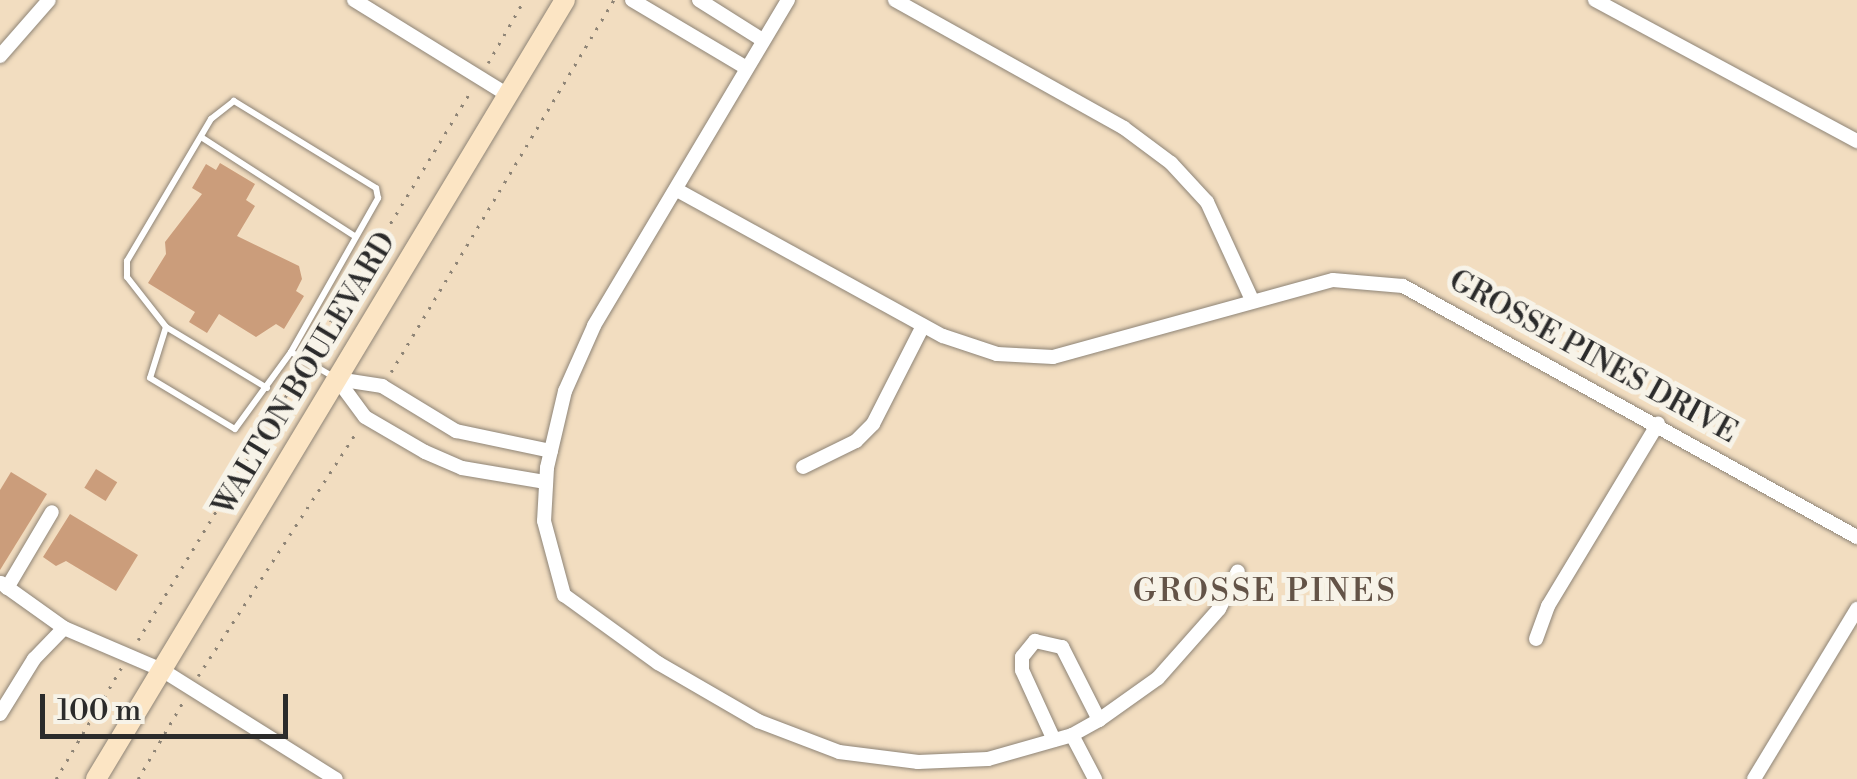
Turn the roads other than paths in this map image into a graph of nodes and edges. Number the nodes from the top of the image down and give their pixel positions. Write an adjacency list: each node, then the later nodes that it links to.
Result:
1 (49, 0): 10 (street)
2 (354, 0): 12 (street)
3 (565, 0): 12 (main road, WALTON BOULEVARD)
4 (632, 0): 11 (street)
5 (699, 0): 9 (street)
6 (788, 0): 9 (street)
7 (895, 0): 17 (street)
8 (1595, 0): 14 (street)
9 (762, 39): 11 (street)
10 (0, 56)
11 (746, 67): 15 (street)
12 (508, 95): 21 (main road, WALTON BOULEVARD)
13 (201, 137): 16 (lane); 16 (lane); 19 (lane)
14 (1857, 141)
15 (677, 190): 18 (street, GROSSE PINES DRIVE); 24 (street)
16 (356, 237): 20 (lane)
17 (1252, 300): 18 (street, GROSSE PINES DRIVE); 23 (street, GROSSE PINES DRIVE)
18 (923, 326): 25 (street)
19 (166, 328): 22 (lane); 22 (lane)
20 (291, 352): 21 (lane); 22 (lane)
21 (337, 379): 24 (street); 26 (street); 34 (main road, WALTON BOULEVARD)
22 (267, 388)
23 (1658, 424): 28 (street, GROSSE PINES DRIVE); 33 (street)
24 (551, 451): 26 (street)
25 (803, 467)
26 (547, 475): 38 (street)
27 (52, 512): 30 (street)
28 (1857, 536)
29 (1238, 571): 36 (street)
30 (4, 585): 32 (street)
31 (1857, 609): 42 (street)
32 (64, 628): 34 (street); 35 (street)
33 (1536, 639)
34 (162, 670): 39 (main road, WALTON BOULEVARD); 40 (street)
35 (0, 714)
36 (1099, 720): 37 (street); 38 (street)
37 (1072, 735): 38 (street); 41 (street)
38 (1054, 740)
39 (96, 779)
40 (336, 779)
41 (1095, 779)
42 (1754, 779)

